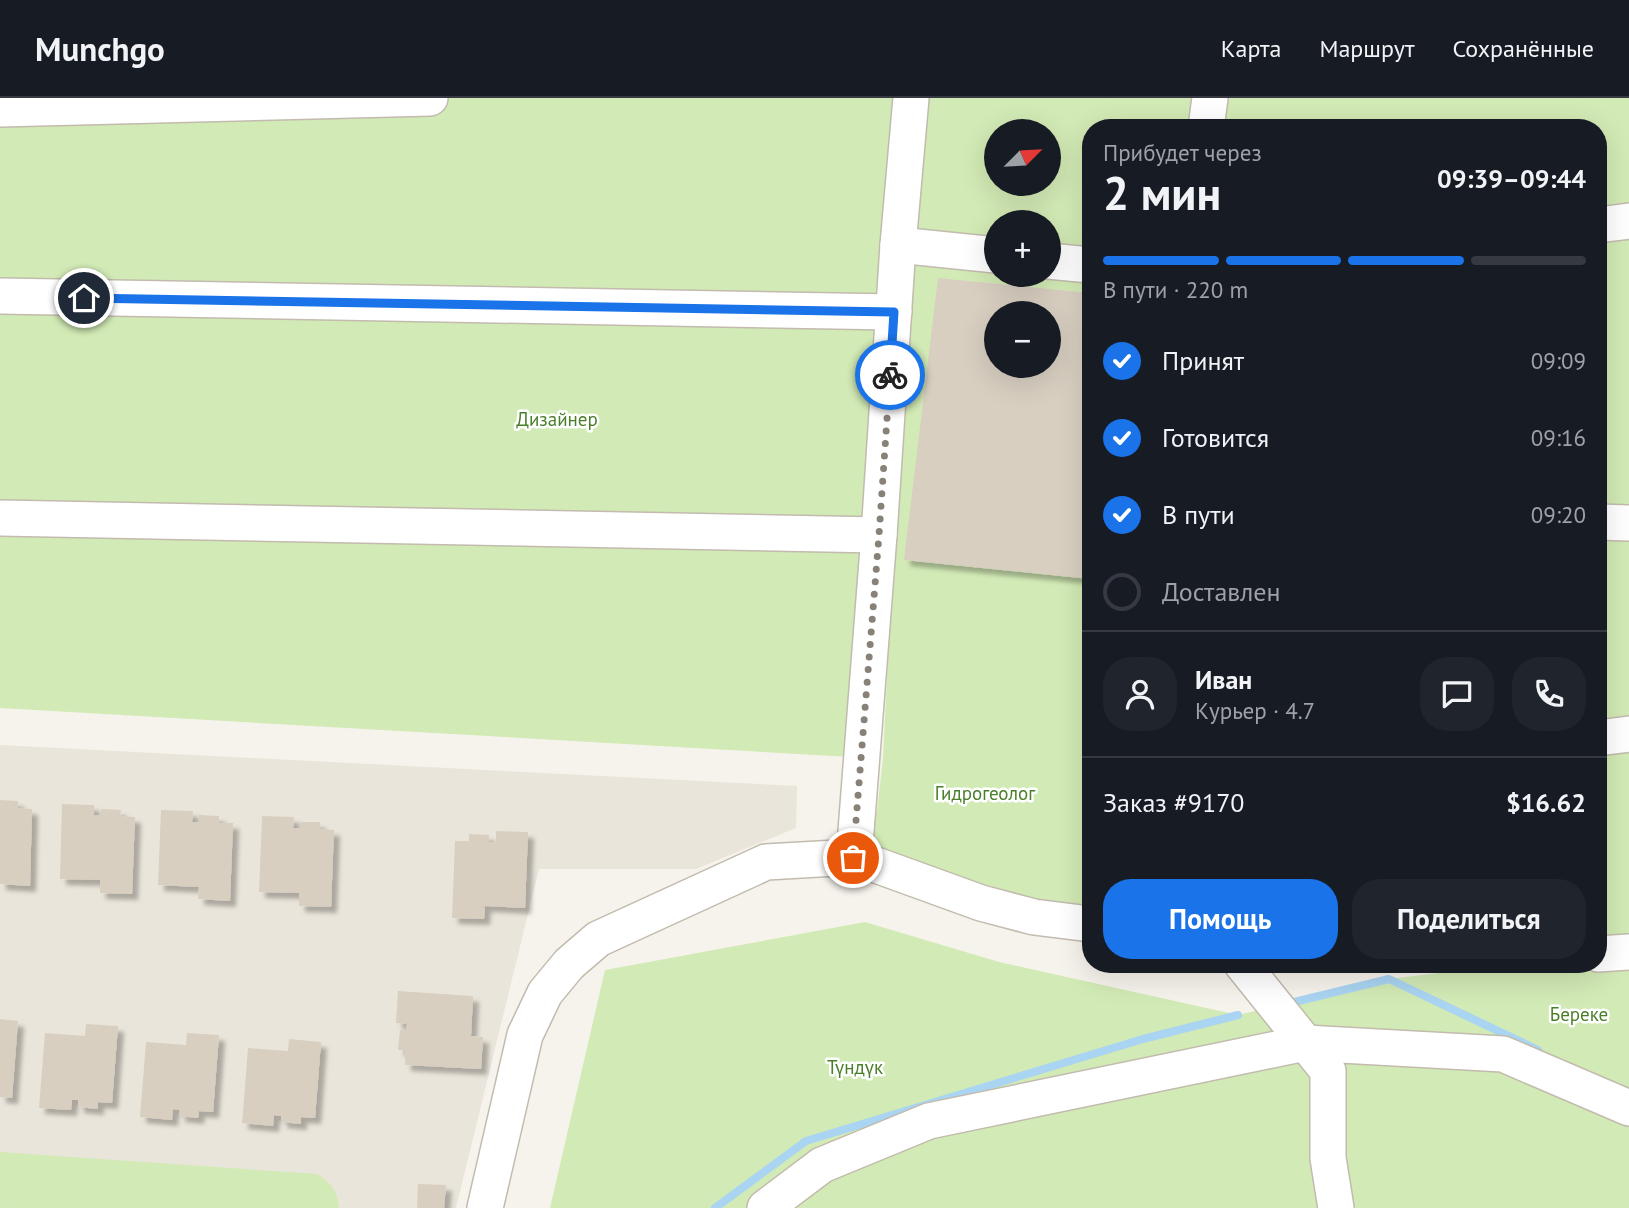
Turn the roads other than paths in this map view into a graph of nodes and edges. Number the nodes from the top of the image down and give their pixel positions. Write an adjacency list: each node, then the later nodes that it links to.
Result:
1 (430, 98): 4 (street)
2 (911, 98): 8 (street)
3 (1209, 98): 5 (street)
4 (0, 108)
5 (1207, 119)
6 (1629, 221): 7 (street)
7 (1607, 224)
8 (898, 244): 9 (street); 13 (street)
9 (984, 254)
10 (1061, 262): 11 (street)
11 (1082, 264)
12 (0, 296): 13 (street)
13 (894, 312): 17 (street)
14 (0, 518): 17 (street)
15 (1607, 522): 16 (street)
16 (1629, 523)
17 (879, 535): 20 (street)
18 (1629, 734): 19 (street)
19 (1607, 737)
20 (853, 858): 21 (street); 27 (street)
21 (1082, 923)
22 (1629, 952): 23 (street)
23 (1607, 953)
24 (1249, 973): 25 (street)
25 (1305, 1043): 26 (street); 28 (street); 29 (street)
26 (1629, 1108)
27 (485, 1208)
28 (765, 1208)
29 (1336, 1208)

